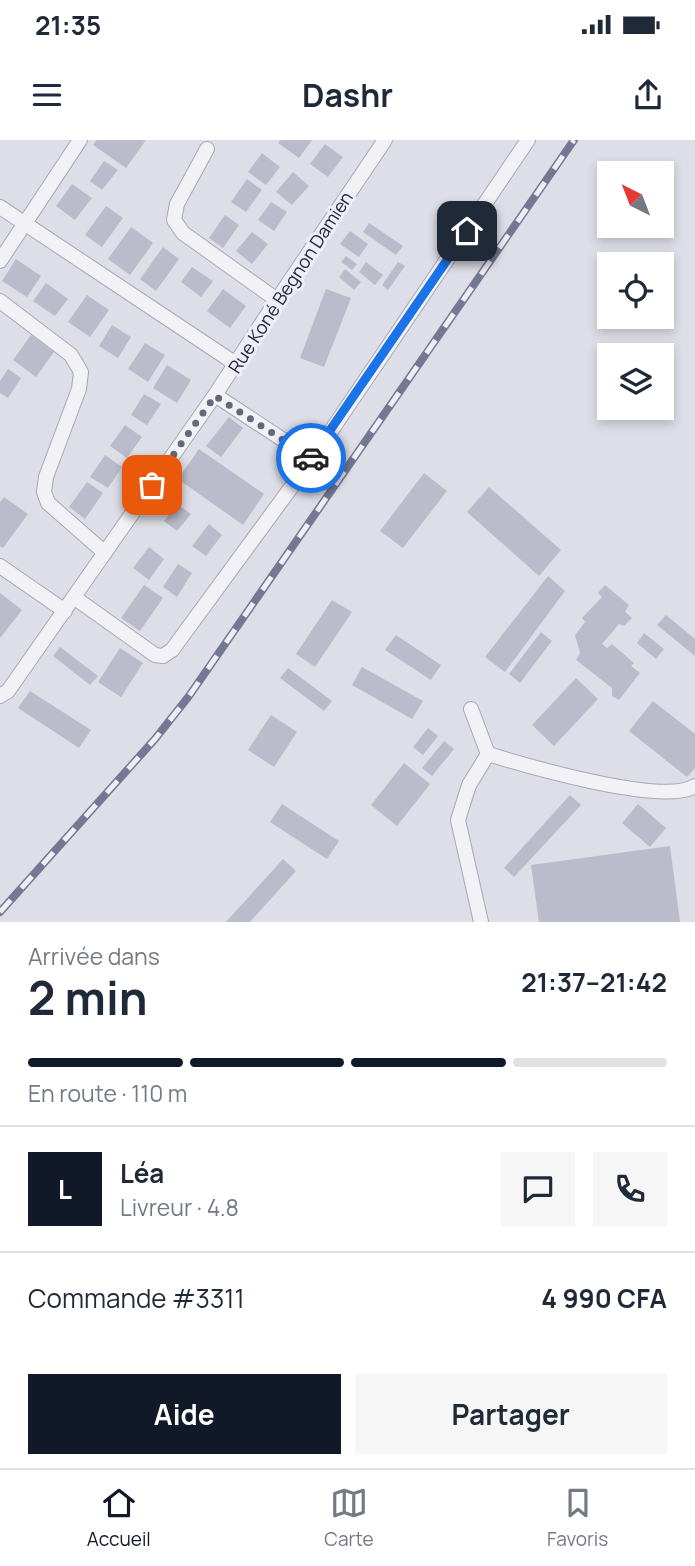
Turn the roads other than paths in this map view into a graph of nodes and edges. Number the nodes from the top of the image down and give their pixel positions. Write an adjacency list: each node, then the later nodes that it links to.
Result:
1 (80, 140): 6 (street)
2 (385, 140): 8 (street, Rue Koné Begnon Damien)
3 (528, 140): 12 (street)
4 (207, 149): 8 (street)
5 (0, 207): 6 (street)
6 (25, 223): 7 (street); 10 (street)
7 (0, 261)
8 (276, 300): 10 (street, Rue Koné Begnon Damien)
9 (0, 301): 13 (street)
10 (236, 365): 11 (street, Rue Koné Begnon Damien)
11 (215, 396): 12 (street); 13 (street, Rue Koné Begnon Damien)
12 (312, 459): 15 (street)
13 (105, 553): 15 (street, Rue Koné Begnon Damien)
14 (0, 566): 16 (street)
15 (75, 598): 16 (street, Rue Koné Begnon Damien)
16 (65, 611): 17 (street, Rue Koné Begnon Damien)
17 (0, 696)
18 (471, 709): 19 (street)
19 (488, 754): 20 (street); 21 (street)
20 (695, 786)
21 (481, 922)

